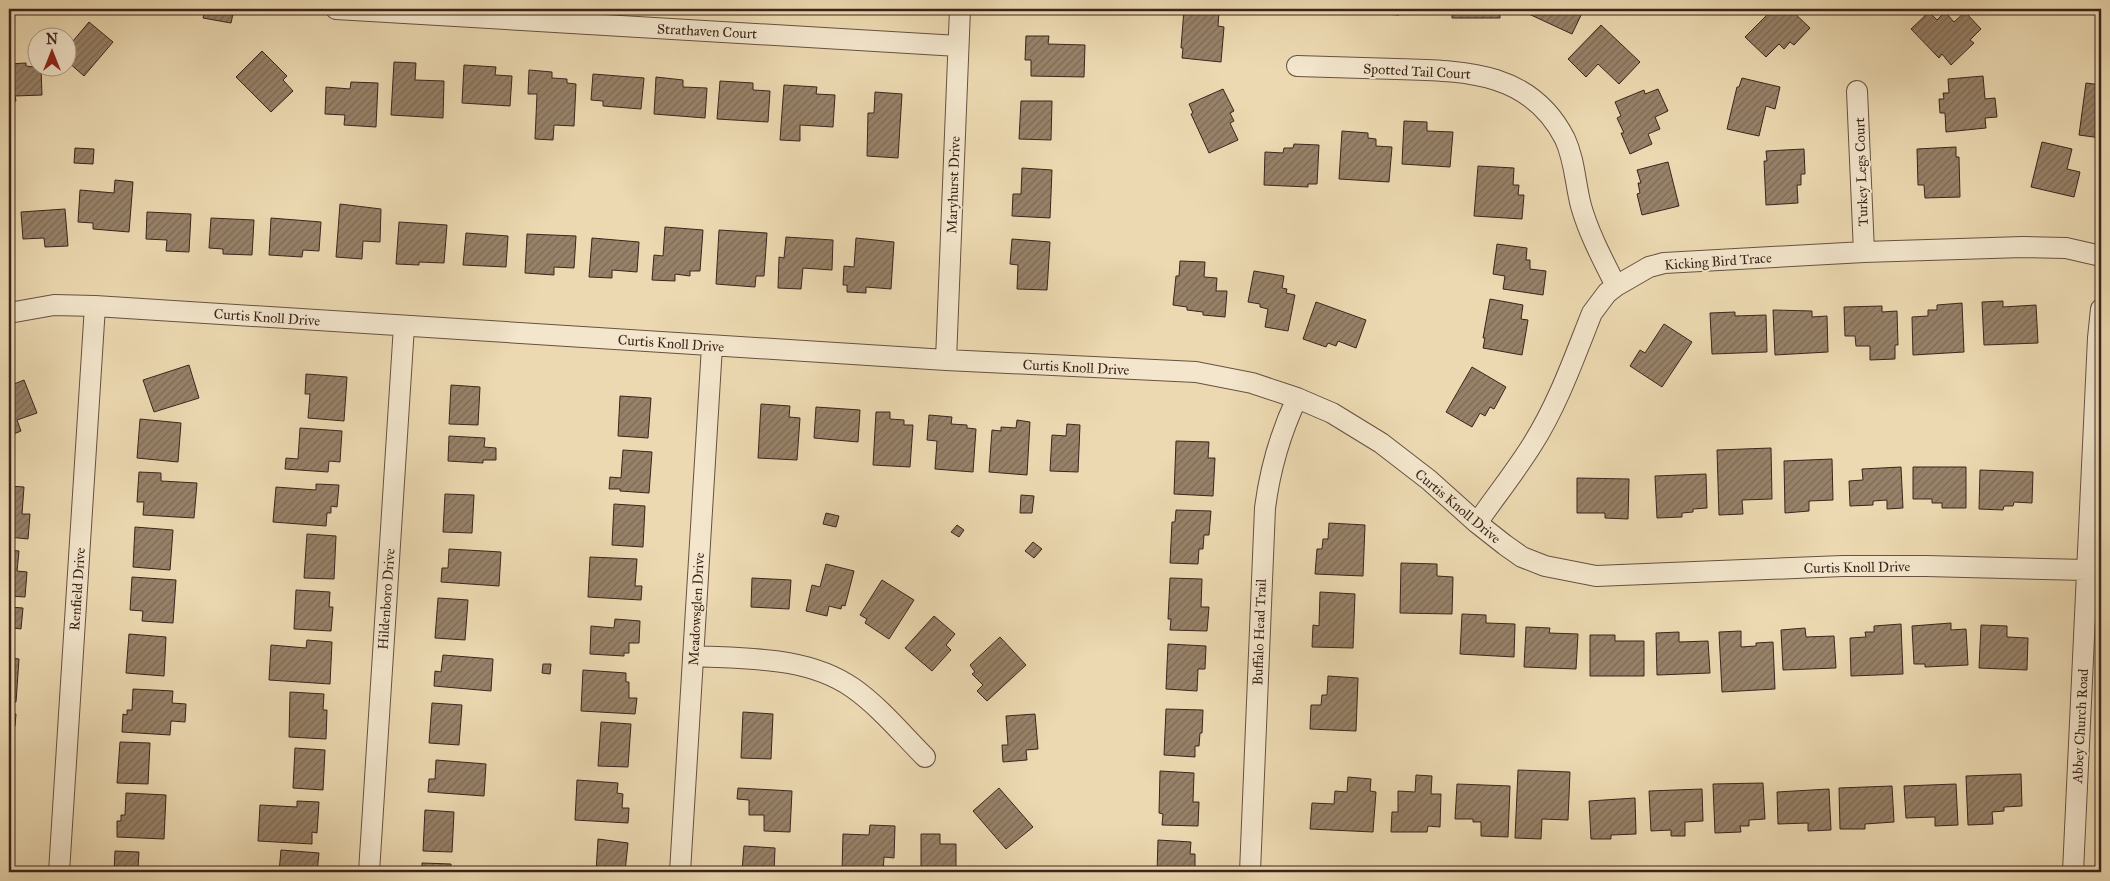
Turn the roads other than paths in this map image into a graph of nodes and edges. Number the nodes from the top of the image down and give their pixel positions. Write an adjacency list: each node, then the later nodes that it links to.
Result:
1 (336, 9): 3 (street, Strathaven Court)
2 (960, 9): 3 (street, Maryhurst Drive)
3 (958, 46): 14 (street, Maryhurst Drive)
4 (1297, 66): 8 (street, Spotted Tail Court)
5 (1857, 91): 6 (street, Turkey Legs Court)
6 (1864, 252): 7 (street, Kicking Bird Trace); 8 (street, Kicking Bird Trace)
7 (2101, 256)
8 (1616, 286): 16 (street, Kicking Bird Trace)
9 (95, 306): 11 (street, Curtis Knoll Drive); 12 (street, Curtis Knoll Drive); 20 (street, Renfield Drive)
10 (2101, 309): 17 (street, Abbey Church Road)
11 (9, 313)
12 (404, 326): 13 (street, Curtis Knoll Drive); 21 (street, Hildenboro Drive)
13 (712, 346): 14 (street, Curtis Knoll Drive); 18 (street, Meadowsglen Drive)
14 (946, 360): 15 (street, Curtis Knoll Drive)
15 (1297, 398): 16 (street, Curtis Knoll Drive); 23 (street, Buffalo Head Trail)
16 (1477, 523): 17 (street, Curtis Knoll Drive)
17 (2086, 570): 24 (street, Abbey Church Road)
18 (693, 656): 19 (street); 22 (street, Meadowsglen Drive)
19 (924, 757)
20 (59, 872)
21 (369, 872)
22 (680, 872)
23 (1250, 872)
24 (2073, 872)

